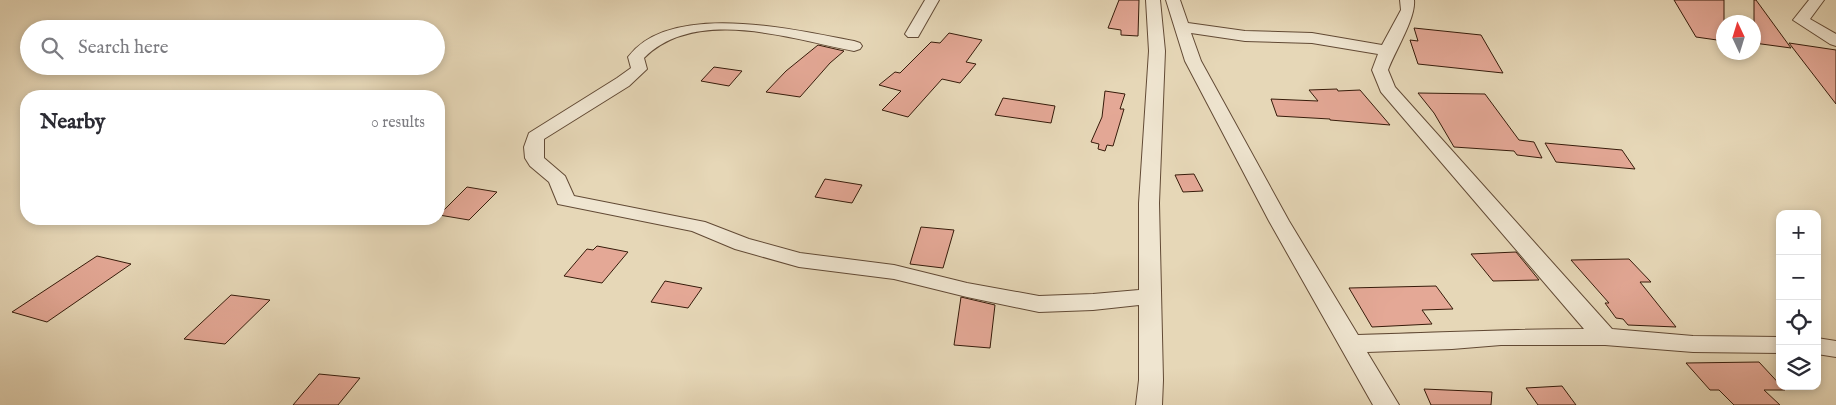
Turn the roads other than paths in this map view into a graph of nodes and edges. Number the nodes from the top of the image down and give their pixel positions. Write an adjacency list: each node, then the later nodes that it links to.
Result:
1 (932, 0): 7 (street)
2 (1153, 0): 11 (street)
3 (1173, 0): 6 (street)
4 (1407, 0): 10 (street)
5 (1817, 0): 8 (street)
6 (1182, 28): 10 (street); 13 (street)
7 (913, 34)
8 (1836, 41)
9 (854, 46): 11 (street)
10 (1387, 51): 12 (street)
11 (1150, 296): 17 (street)
12 (1605, 338): 13 (street); 14 (street)
13 (1352, 344): 18 (street)
14 (1776, 345)
15 (1821, 347): 16 (street)
16 (1836, 349)
17 (1149, 405)
18 (1386, 405)

